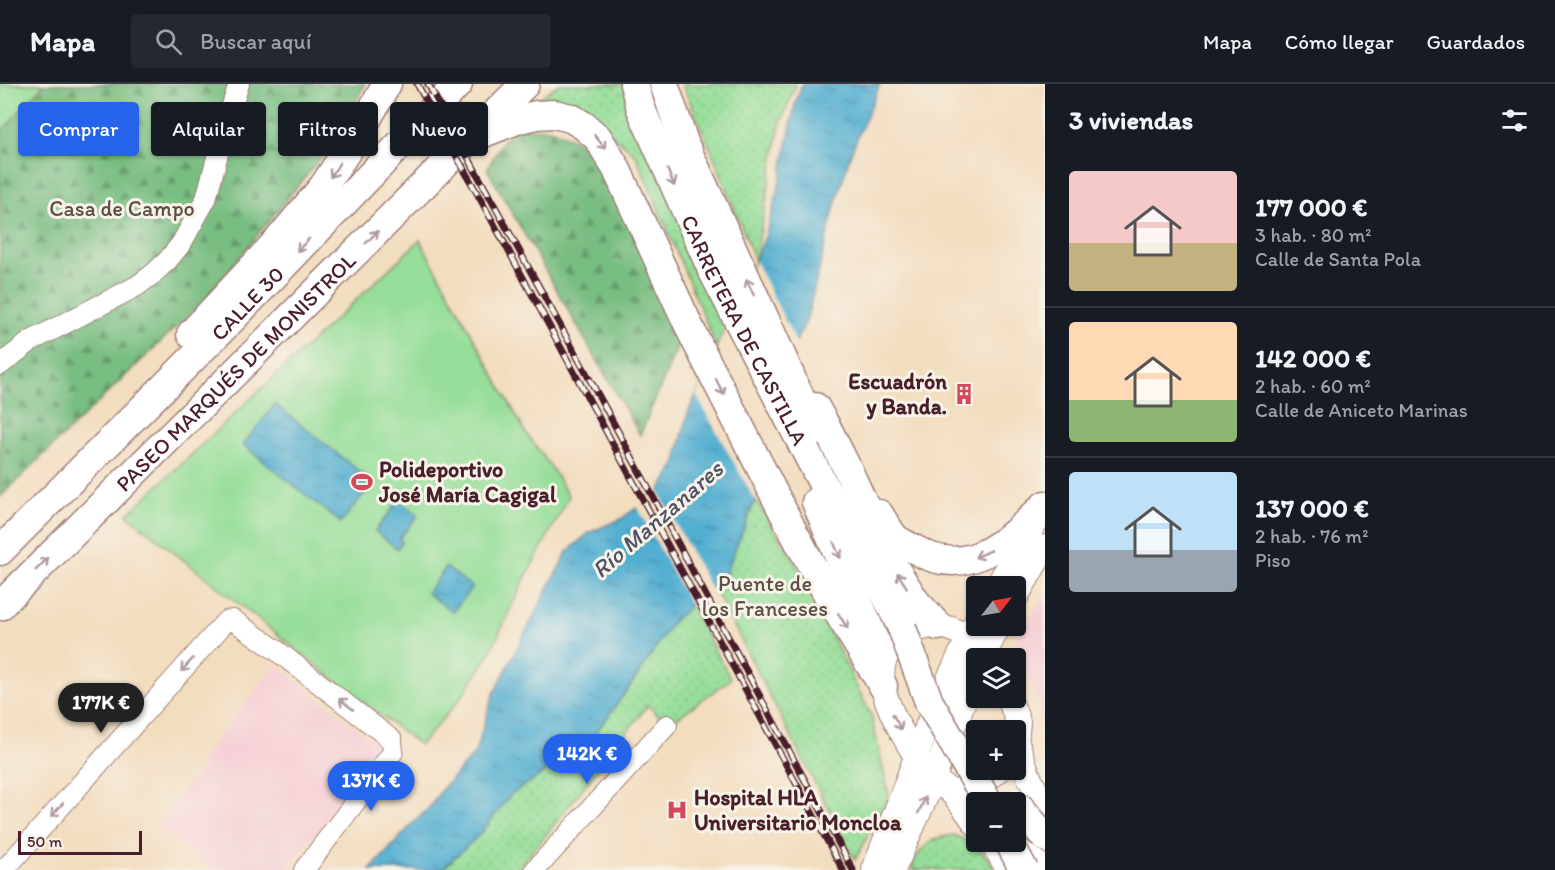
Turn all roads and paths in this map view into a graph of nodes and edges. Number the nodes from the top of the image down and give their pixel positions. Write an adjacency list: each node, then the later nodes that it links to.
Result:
1 (239, 84): 11 (street)
2 (387, 84): 15 (highway, one-way to 15)
3 (458, 84): 15 (highway, CALLE 30, one-way to 15)
4 (525, 84): 7 (highway)
5 (634, 84): 12 (highway, CARRETERA DE CASTILLA, one-way to 12)
6 (664, 84): 10 (highway, CARRETERA DE CASTILLA, one-way to 6)
7 (488, 121)
8 (488, 131): 28 (highway, one-way to 28)
9 (453, 156): 21 (highway, PASEO MARQUÉS DE MONISTROL, one-way to 9)
10 (769, 328): 13 (highway); 18 (highway, CARRETERA DE CASTILLA)
11 (0, 365)
12 (760, 365): 18 (highway, CARRETERA DE CASTILLA); 28 (highway, one-way to 28)
13 (847, 468): 14 (highway, one-way to 13); 22 (highway, one-way to 13)
14 (1045, 506): 19 (main road)
15 (32, 518): 17 (highway)
16 (1045, 548): 20 (main road)
17 (0, 551)
18 (872, 567): 23 (highway, CARRETERA DE CASTILLA)
19 (1003, 576)
20 (1026, 580)
21 (0, 606)
22 (938, 626): 25 (main road); 28 (main road)
23 (902, 628): 31 (highway, bridge); 37 (highway, bridge)
24 (991, 636): 26 (main road)
25 (976, 648)
26 (981, 648)
27 (966, 668): 32 (main road)
28 (883, 674): 32 (main road, one-way to 32)
29 (966, 697): 36 (main road)
30 (667, 725): 50 (street)
31 (966, 736)
32 (916, 755): 36 (main road); 51 (main road)
33 (1026, 769): 40 (main road)
34 (987, 780): 36 (main road)
35 (997, 780): 38 (highway)
36 (942, 785): 39 (main road); 52 (main road, one-way to 36)
37 (968, 792)
38 (1006, 792)
39 (966, 805)
40 (1045, 809)
41 (1026, 815): 44 (highway, bridge)
42 (1045, 822): 43 (street)
43 (1026, 836)
44 (1045, 837)
45 (998, 852): 53 (main road)
46 (1014, 852): 54 (highway, bridge)
47 (1021, 852): 55 (main road)
48 (4, 870): 49 (street, one-way to 48)
49 (304, 870)
50 (535, 870)
51 (874, 870)
52 (893, 870)
53 (1008, 870)
54 (1024, 870)
55 (1045, 870)

